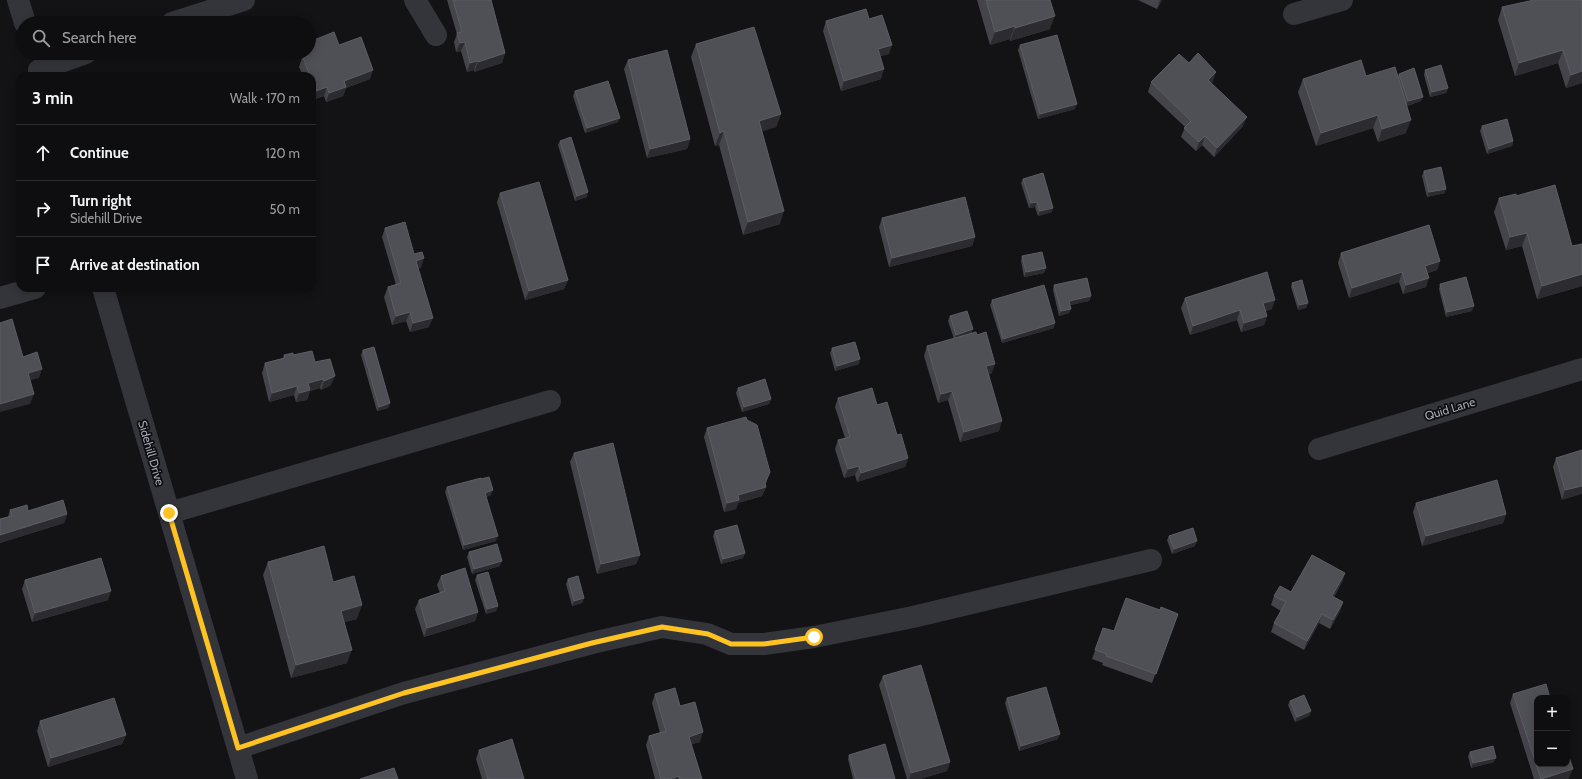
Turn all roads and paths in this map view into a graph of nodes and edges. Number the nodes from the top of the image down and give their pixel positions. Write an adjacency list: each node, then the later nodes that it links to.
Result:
1 (18, 0): 6 (street)
2 (244, 0): 7 (street)
3 (416, 0): 8 (street)
4 (1342, 0): 5 (street)
5 (1294, 14)
6 (23, 16)
7 (194, 16)
8 (436, 35)
9 (60, 60): 10 (street)
10 (38, 66)
11 (20, 292): 13 (street)
12 (104, 292): 17 (street, Sidehill Drive)
13 (0, 298)
14 (1582, 369): 16 (street, Quid Lane)
15 (550, 401): 17 (street)
16 (1319, 449)
17 (169, 513): 19 (street, Sidehill Drive)
18 (1151, 560): 19 (street)
19 (238, 748): 20 (street, Sidehill Drive)
20 (247, 779)

